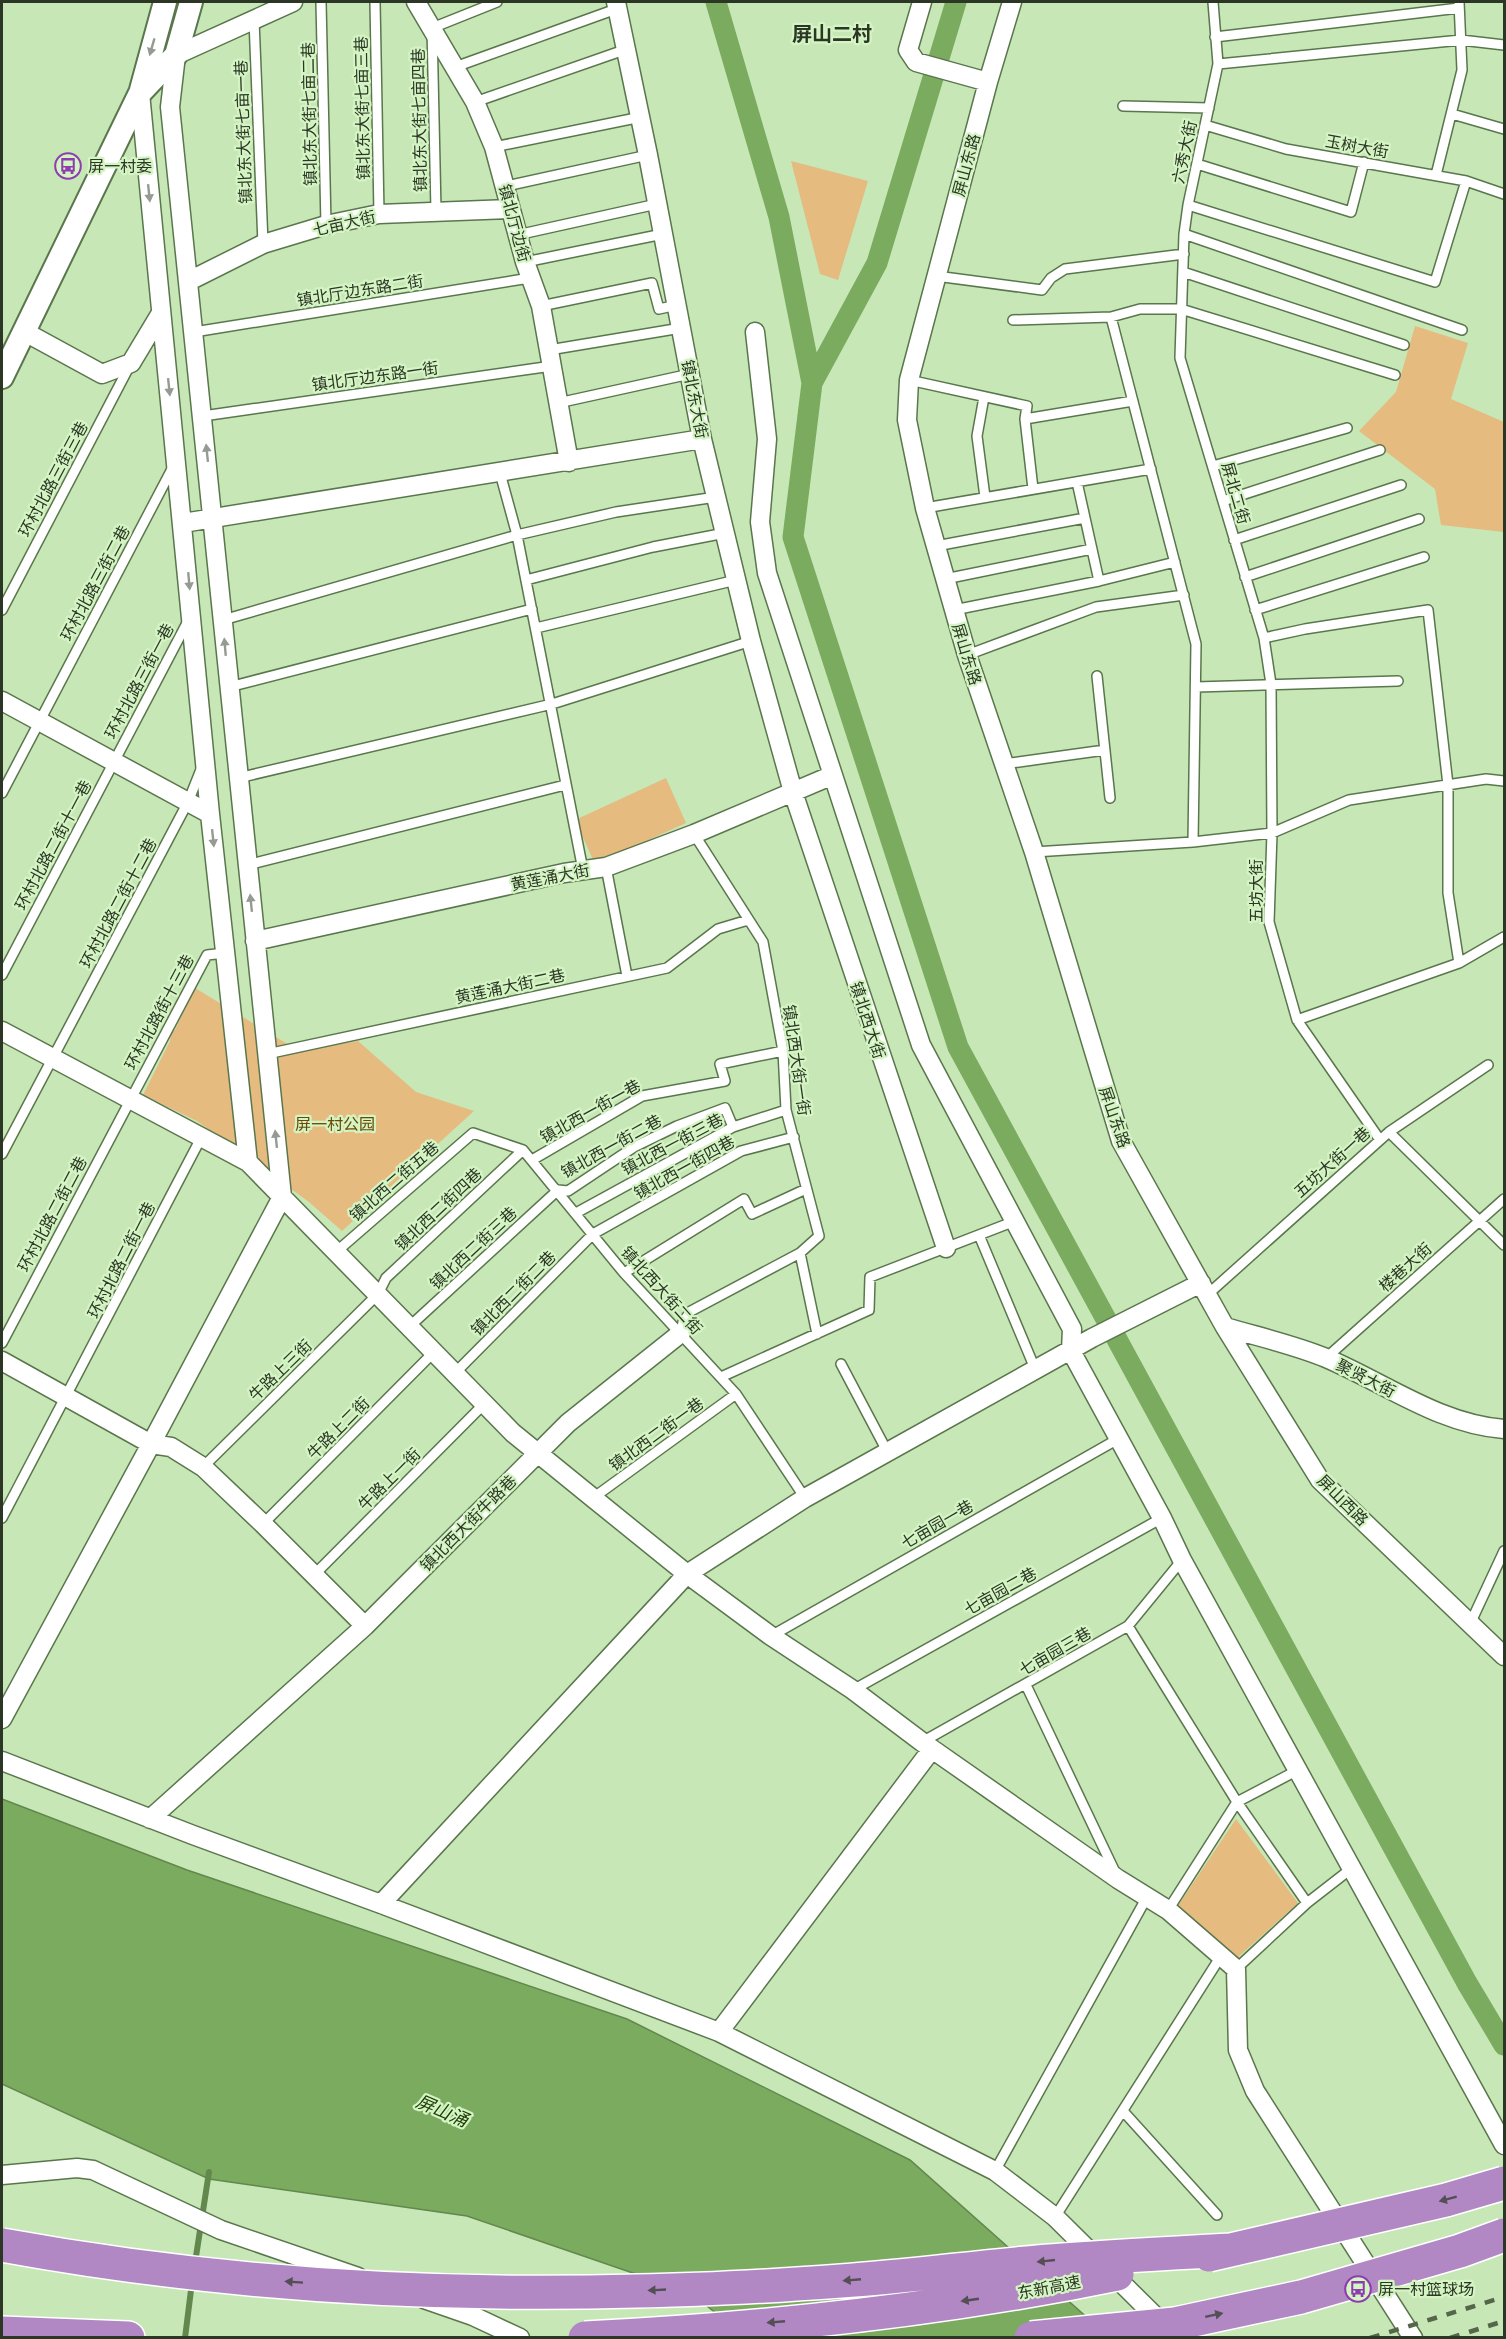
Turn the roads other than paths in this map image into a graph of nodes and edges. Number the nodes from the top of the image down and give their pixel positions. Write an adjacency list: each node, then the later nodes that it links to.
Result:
1 (165, 2): 23 (street, one-way to 23)
2 (191, 2): 19 (street)
3 (293, 2): 13 (street)
4 (321, 2): 44 (lane, 镇北东大街七亩二巷)
5 (375, 2): 43 (lane, 镇北东大街七亩三巷)
6 (418, 2): 14 (street, 镇北厅边街)
7 (497, 2): 14 (lane)
8 (922, 2): 22 (street)
9 (1012, 2): 22 (street, 屏山东路)
10 (1217, 2): 15 (lane, 六秀大街)
11 (617, 5): 18 (street, 镇北东大街); 21 (lane)
12 (1459, 5): 15 (lane); 16 (lane)
13 (254, 20): 19 (street); 48 (lane, 镇北东大街七亩一巷)
14 (432, 28): 21 (street, 镇北厅边街); 42 (lane, 镇北东大街七亩四巷)
15 (1215, 37): 20 (lane, 六秀大街)
16 (1461, 40): 17 (lane); 20 (lane); 27 (lane)
17 (1504, 45)
18 (627, 49): 24 (lane); 28 (street, 镇北东大街)
19 (176, 55): 23 (street); 53 (street)
20 (1218, 64): 26 (lane, 六秀大街)
21 (455, 67): 24 (street, 镇北厅边街)
22 (988, 82): 52 (street, 屏山东路)
23 (140, 93): 57 (street, one-way to 57); 62 (street)
24 (475, 102): 31 (street, 镇北厅边街)
25 (1123, 106): 26 (lane)
26 (1209, 108): 29 (lane, 六秀大街)
27 (1452, 114): 30 (lane); 35 (lane)
28 (640, 117): 31 (lane); 32 (street, 镇北东大街)
29 (1205, 125): 33 (lane, 玉树大街); 34 (lane, 六秀大街)
30 (1504, 129)
31 (494, 147): 37 (street, 镇北厅边街)
32 (648, 154): 37 (lane); 39 (street, 镇北东大街)
33 (1364, 162): 34 (lane); 35 (lane, 玉树大街)
34 (1197, 164): 40 (lane, 六秀大街)
35 (1436, 175): 36 (lane, 玉树大街)
36 (1466, 181): 38 (lane, 玉树大街); 40 (lane)
37 (506, 186): 41 (street, 镇北厅边街)
38 (1504, 194)
39 (657, 204): 45 (street, 镇北东大街); 47 (lane)
40 (1188, 205): 46 (lane, 六秀大街)
41 (510, 209): 42 (street, 七亩大街); 47 (street, 镇北厅边街)
42 (436, 211): 43 (street, 七亩大街)
43 (379, 214): 44 (street, 七亩大街)
44 (326, 225): 48 (street, 七亩大街)
45 (663, 234): 50 (lane, 镇北厅边东路二街); 54 (street, 镇北东大街)
46 (1184, 234): 49 (lane, 六秀大街); 61 (lane)
47 (517, 235): 50 (street, 镇北厅边街)
48 (263, 244): 53 (street, 七亩大街)
49 (1184, 254): 51 (lane, 六秀大街); 52 (lane)
50 (528, 270): 55 (street, 镇北厅边街); 63 (lane, 镇北厅边东路二街)
51 (1183, 272): 56 (lane, 六秀大街); 65 (lane)
52 (936, 276): 71 (street, 屏山东路)
53 (189, 281): 63 (street)
54 (677, 305): 55 (lane); 60 (street, 镇北东大街)
55 (540, 306): 66 (street, 镇北厅边街)
56 (1181, 309): 58 (lane); 69 (lane); 82 (lane, 屏北二街)
57 (161, 313): 67 (street); 80 (street, one-way to 80)
58 (1111, 317): 59 (lane); 73 (lane)
59 (1013, 321)
60 (681, 328): 66 (lane, 镇北厅边东路一街); 68 (street, 镇北东大街)
61 (1461, 330)
62 (25, 332): 67 (street); 70 (street)
63 (194, 332): 75 (street)
64 (755, 332): 131 (street)
65 (1404, 345)
66 (550, 358): 74 (street, 镇北厅边街); 75 (lane, 镇北厅边东路一街)
67 (131, 363): 110 (lane, 环村北路三街三巷)
68 (690, 374): 74 (lane); 78 (street, 镇北东大街)
69 (1395, 375)
70 (2, 377)
71 (909, 380): 72 (lane); 91 (street, 屏山东路)
72 (984, 396): 76 (lane); 89 (lane)
73 (1133, 401): 76 (lane); 83 (lane)
74 (558, 403): 81 (street, 镇北厅边街)
75 (203, 416): 93 (street, one-way to 75)
76 (1025, 419): 87 (lane)
77 (1347, 428): 82 (lane)
78 (702, 439): 81 (street); 88 (street, 镇北东大街)
79 (1380, 450): 90 (lane)
80 (177, 460): 95 (street); 126 (lane, 环村北路三街二巷)
81 (569, 462): 84 (street)
82 (1213, 466): 90 (lane, 屏北二街)
83 (1151, 469): 85 (lane); 102 (lane)
84 (500, 473): 93 (street); 97 (lane)
85 (1077, 482): 87 (lane); 92 (lane)
86 (1401, 485): 98 (lane)
87 (1033, 489): 89 (lane)
88 (716, 497): 96 (street, 镇北东大街); 97 (lane)
89 (985, 497): 91 (lane)
90 (1223, 501): 98 (lane, 屏北二街)
91 (925, 508): 99 (street, 屏山东路)
92 (1085, 518): 99 (lane); 100 (lane)
93 (213, 519): 95 (street); 114 (street)
94 (1419, 519): 103 (lane)
95 (183, 523): 113 (street, one-way to 113)
96 (725, 533): 105 (lane); 106 (street, 镇北东大街)
97 (518, 535): 105 (lane); 114 (lane)
98 (1234, 540): 103 (lane, 屏北二街)
99 (936, 546): 104 (street, 屏山东路)
100 (1092, 549): 104 (lane); 107 (lane)
101 (1424, 557): 112 (lane)
102 (1175, 562): 107 (lane); 108 (lane)
103 (1245, 577): 112 (lane, 屏北二街)
104 (945, 579): 111 (street, 屏山东路)
105 (526, 580): 109 (lane)
106 (736, 580): 115 (lane); 117 (street, 镇北东大街)
107 (1099, 581): 111 (lane)
108 (1184, 595): 118 (lane); 123 (lane)
109 (532, 609): 115 (lane); 122 (lane)
110 (2, 610)
111 (954, 610): 118 (street, 屏山东路)
112 (1255, 610): 116 (lane, 屏北二街)
113 (192, 614): 128 (street); 129 (lane, 环村北路三街一巷)
114 (223, 620): 122 (street, one-way to 114)
115 (536, 628): 125 (lane)
116 (1264, 639): 121 (lane, 屏北二街); 135 (lane)
117 (751, 641): 125 (lane); 137 (street, 镇北东大街)
118 (967, 655): 130 (street, 屏山东路)
119 (1098, 676): 127 (lane)
120 (1398, 681): 121 (lane)
121 (1271, 684): 123 (lane); 141 (lane, 五坊大街)
122 (229, 687): 132 (street)
123 (1196, 687): 143 (lane)
124 (2, 701): 126 (street)
125 (552, 704): 132 (lane); 134 (lane)
126 (39, 721): 129 (street); 136 (lane, 环村北路三街二巷)
127 (1105, 750): 130 (lane); 138 (lane)
128 (205, 759): 139 (lane, 环村北路二街十二巷); 140 (street)
129 (114, 762): 139 (street); 153 (lane, 环村北路二街十一巷)
130 (1004, 764): 144 (street, 屏山东路)
131 (833, 775): 137 (street, 黄莲涌大街); 177 (street)
132 (238, 778): 145 (street)
133 (1504, 781): 135 (lane)
134 (565, 785): 145 (lane); 147 (lane)
135 (1448, 785): 141 (lane); 152 (lane)
136 (2, 792)
137 (793, 792): 142 (street, 黄莲涌大街); 182 (street, 镇北西大街)
138 (1110, 798)
139 (188, 802): 140 (street); 159 (lane, 环村北路二街十二巷)
140 (210, 814): 151 (street, one-way to 151)
141 (1272, 833): 143 (lane); 155 (lane, 五坊大街)
142 (694, 834): 146 (street, 黄莲涌大街); 148 (lane, 镇北西大街一街)
143 (1193, 842): 144 (lane)
144 (1034, 852): 186 (street, 屏山东路)
145 (247, 865): 150 (street, one-way to 145)
146 (606, 867): 147 (street, 黄莲涌大街); 154 (lane)
147 (583, 870): 150 (street, 黄莲涌大街)
148 (748, 920): 154 (lane, 黄莲涌大街二巷); 157 (lane, 镇北西大街一街)
149 (1504, 937): 152 (lane)
150 (255, 940): 158 (street)
151 (225, 952): 161 (lane, 环村北路街十三巷); 171 (street)
152 (1459, 963): 155 (lane)
153 (2, 975)
154 (627, 976): 158 (lane, 黄莲涌大街二巷)
155 (1297, 1020): 167 (lane, 五坊大街)
156 (2, 1031): 159 (street)
157 (783, 1050): 162 (lane, 镇北西大街一街); 170 (lane, 镇北西一街一巷)
158 (267, 1054): 174 (street, one-way to 158)
159 (52, 1058): 161 (street); 169 (lane, 环村北路二街十二巷)
160 (1488, 1065): 164 (lane, 五坊大街一巷)
161 (130, 1100): 165 (street); 192 (lane, 环村北路二街二巷)
162 (786, 1110): 163 (lane, 镇北西一街三巷); 166 (lane, 镇北西大街一街)
163 (733, 1127): 173 (lane, 镇北西一街二巷); 176 (lane, 镇北西一街三巷)
164 (1389, 1132): 167 (lane, 五坊大街一巷); 178 (lane)
165 (201, 1137): 171 (street); 202 (lane, 环村北路二街一巷)
166 (794, 1137): 172 (lane, 镇北西大街一街); 179 (lane, 镇北西一街四巷)
167 (1380, 1140): 186 (lane, 五坊大街一巷)
168 (524, 1150): 170 (lane, 镇北西大街二街); 183 (lane, 镇北西二街五巷); 187 (lane, 镇北西二街四巷)
169 (2, 1154)
170 (532, 1160): 173 (lane, 镇北西大街二街)
171 (248, 1162): 174 (street)
172 (807, 1189): 184 (lane, 镇北西大街一街); 185 (lane)
173 (558, 1190): 176 (lane, 镇北西大街二街); 188 (lane, 镇北西二街三巷)
174 (282, 1197): 183 (street); 206 (street)
175 (1504, 1199): 178 (lane, 楼巷大街)
176 (576, 1213): 179 (lane, 镇北西大街二街)
177 (1015, 1221): 180 (lane); 193 (street)
178 (1479, 1221): 181 (lane); 195 (lane, 楼巷大街)
179 (593, 1234): 185 (lane, 镇北西大街二街); 199 (lane, 镇北西二街二巷)
180 (979, 1235): 182 (lane); 198 (lane)
181 (1504, 1245)
182 (946, 1248): 191 (lane)
183 (336, 1252): 187 (street)
184 (800, 1253): 190 (lane, 镇北西大街牛路巷); 191 (lane)
185 (624, 1273): 190 (lane, 镇北西大街二街)
186 (1204, 1289): 189 (street, 屏山西路); 193 (street)
187 (378, 1294): 188 (street); 209 (lane, 牛路上三街)
188 (410, 1327): 194 (street)
189 (1226, 1327): 195 (street, 聚贤大街); 219 (street, 屏山西路)
190 (681, 1333): 200 (lane, 镇北西大街二街); 207 (street, 镇北西大街牛路巷)
191 (817, 1334): 200 (lane)
192 (2, 1343)
193 (1071, 1351): 198 (street); 205 (street)
194 (434, 1352): 199 (street); 214 (lane, 牛路上二街)
195 (1326, 1358): 204 (street, 聚贤大街)
196 (2, 1361): 202 (street)
197 (841, 1364): 208 (lane)
198 (1036, 1371): 208 (street)
199 (455, 1373): 203 (street)
200 (721, 1377): 201 (lane, 镇北西大街二街)
201 (736, 1394): 210 (lane, 镇北西二街一巷); 211 (lane, 镇北西大街二街)
202 (66, 1397): 206 (street); 212 (lane, 环村北路二街一巷)
203 (485, 1403): 207 (street); 218 (lane, 牛路上一街)
204 (1504, 1429)
205 (1118, 1439): 213 (street); 222 (lane, 七亩园一巷)
206 (151, 1444): 209 (street); 226 (street)
207 (538, 1453): 210 (street); 220 (street, 镇北西大街牛路巷)
208 (888, 1453): 211 (street)
209 (202, 1467): 214 (street)
210 (593, 1498): 217 (street)
211 (805, 1498): 217 (street)
212 (2, 1518)
213 (1162, 1518): 216 (street); 225 (lane, 七亩园二巷)
214 (263, 1524): 218 (street)
215 (1504, 1551): 219 (lane)
216 (1182, 1560): 221 (lane, 七亩园三巷); 229 (street)
217 (687, 1574): 222 (street); 236 (street)
218 (314, 1575): 220 (street)
219 (1470, 1624): 223 (street, 屏山西路)
220 (365, 1626): 231 (street, 镇北西大街牛路巷)
221 (1128, 1626): 224 (lane, 七亩园三巷); 230 (lane)
222 (771, 1636): 225 (street)
223 (1504, 1656)
224 (1026, 1685): 227 (lane, 七亩园三巷); 233 (lane)
225 (853, 1690): 227 (street)
226 (2, 1719)
227 (927, 1746): 233 (street); 240 (street)
228 (2, 1761): 231 (street)
229 (1298, 1770): 230 (lane); 232 (street)
230 (1237, 1802): 235 (lane); 237 (lane)
231 (150, 1819): 236 (street)
232 (1352, 1868): 235 (lane); 242 (street)
233 (1118, 1879): 234 (street)
234 (1147, 1897): 237 (street); 243 (lane)
235 (1307, 1903): 239 (lane)
236 (381, 1904): 240 (street)
237 (1168, 1910): 238 (street)
238 (1221, 1956): 239 (street); 241 (lane)
239 (1236, 1969): 259 (street)
240 (719, 2032): 243 (street)
241 (1123, 2111): 246 (lane); 247 (lane)
242 (1504, 2145)
243 (995, 2171): 247 (street)
244 (2, 2175): 252 (street)
245 (1504, 2183): 250 (highway, 东新高速, one-way to 250, bridge)
246 (1217, 2215)
247 (1055, 2217): 251 (street)
248 (1504, 2235): 251 (highway, one-way to 248, bridge)
249 (2, 2245): 250 (highway, one-way to 249, bridge)
250 (1230, 2250): 256 (highway, 东新高速, one-way to 256, bridge)
251 (1176, 2331): 257 (highway, bridge); 258 (highway, bridge)
252 (497, 2332): 255 (street)
253 (2, 2333): 254 (highway)
254 (128, 2337)
255 (520, 2337)
256 (585, 2337)
257 (1031, 2337)
258 (1122, 2337)
259 (1413, 2337)

